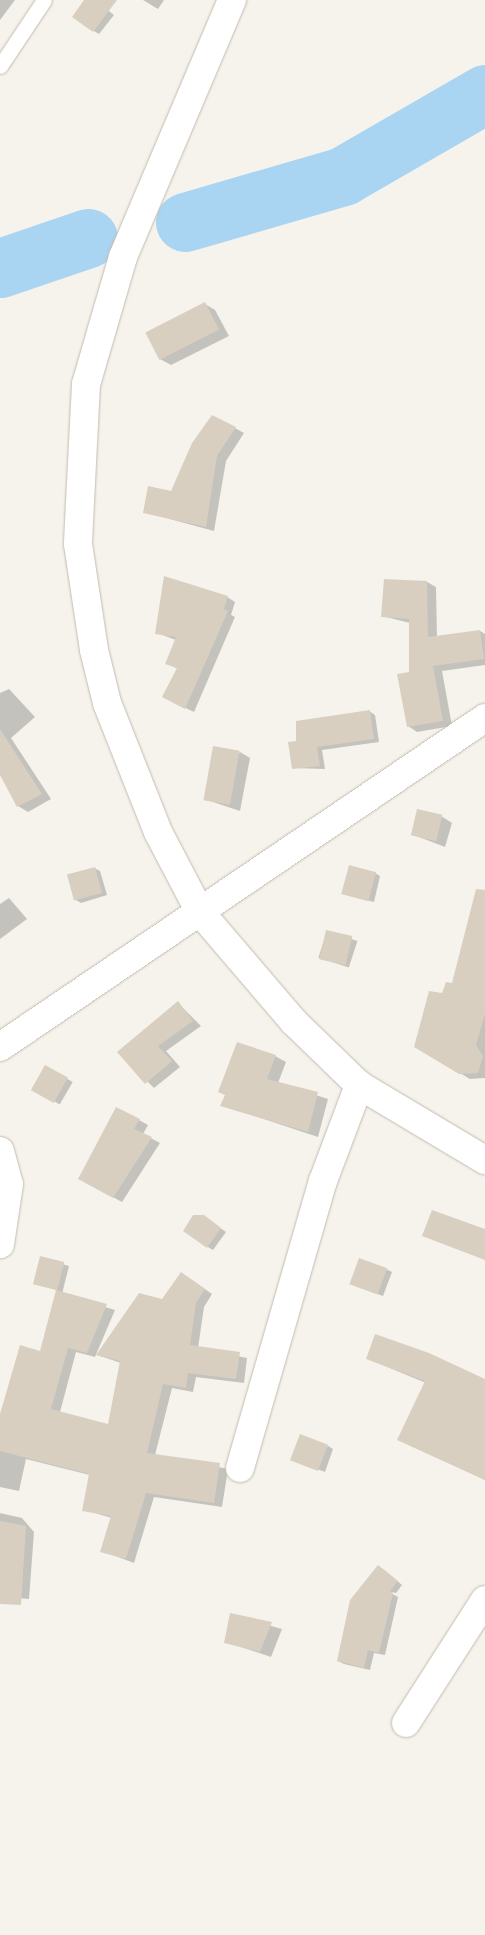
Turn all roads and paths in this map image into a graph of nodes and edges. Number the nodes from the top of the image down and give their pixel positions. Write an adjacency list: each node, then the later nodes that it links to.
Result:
1 (44, 0): 3 (lane)
2 (232, 0): 5 (street)
3 (0, 66)
4 (485, 718): 5 (street)
5 (200, 912): 6 (street); 7 (street)
6 (0, 1047)
7 (359, 1085): 9 (street); 11 (street)
8 (0, 1150): 10 (street)
9 (485, 1160)
10 (0, 1244)
11 (240, 1468)
12 (485, 1600): 13 (street)
13 (406, 1723)

